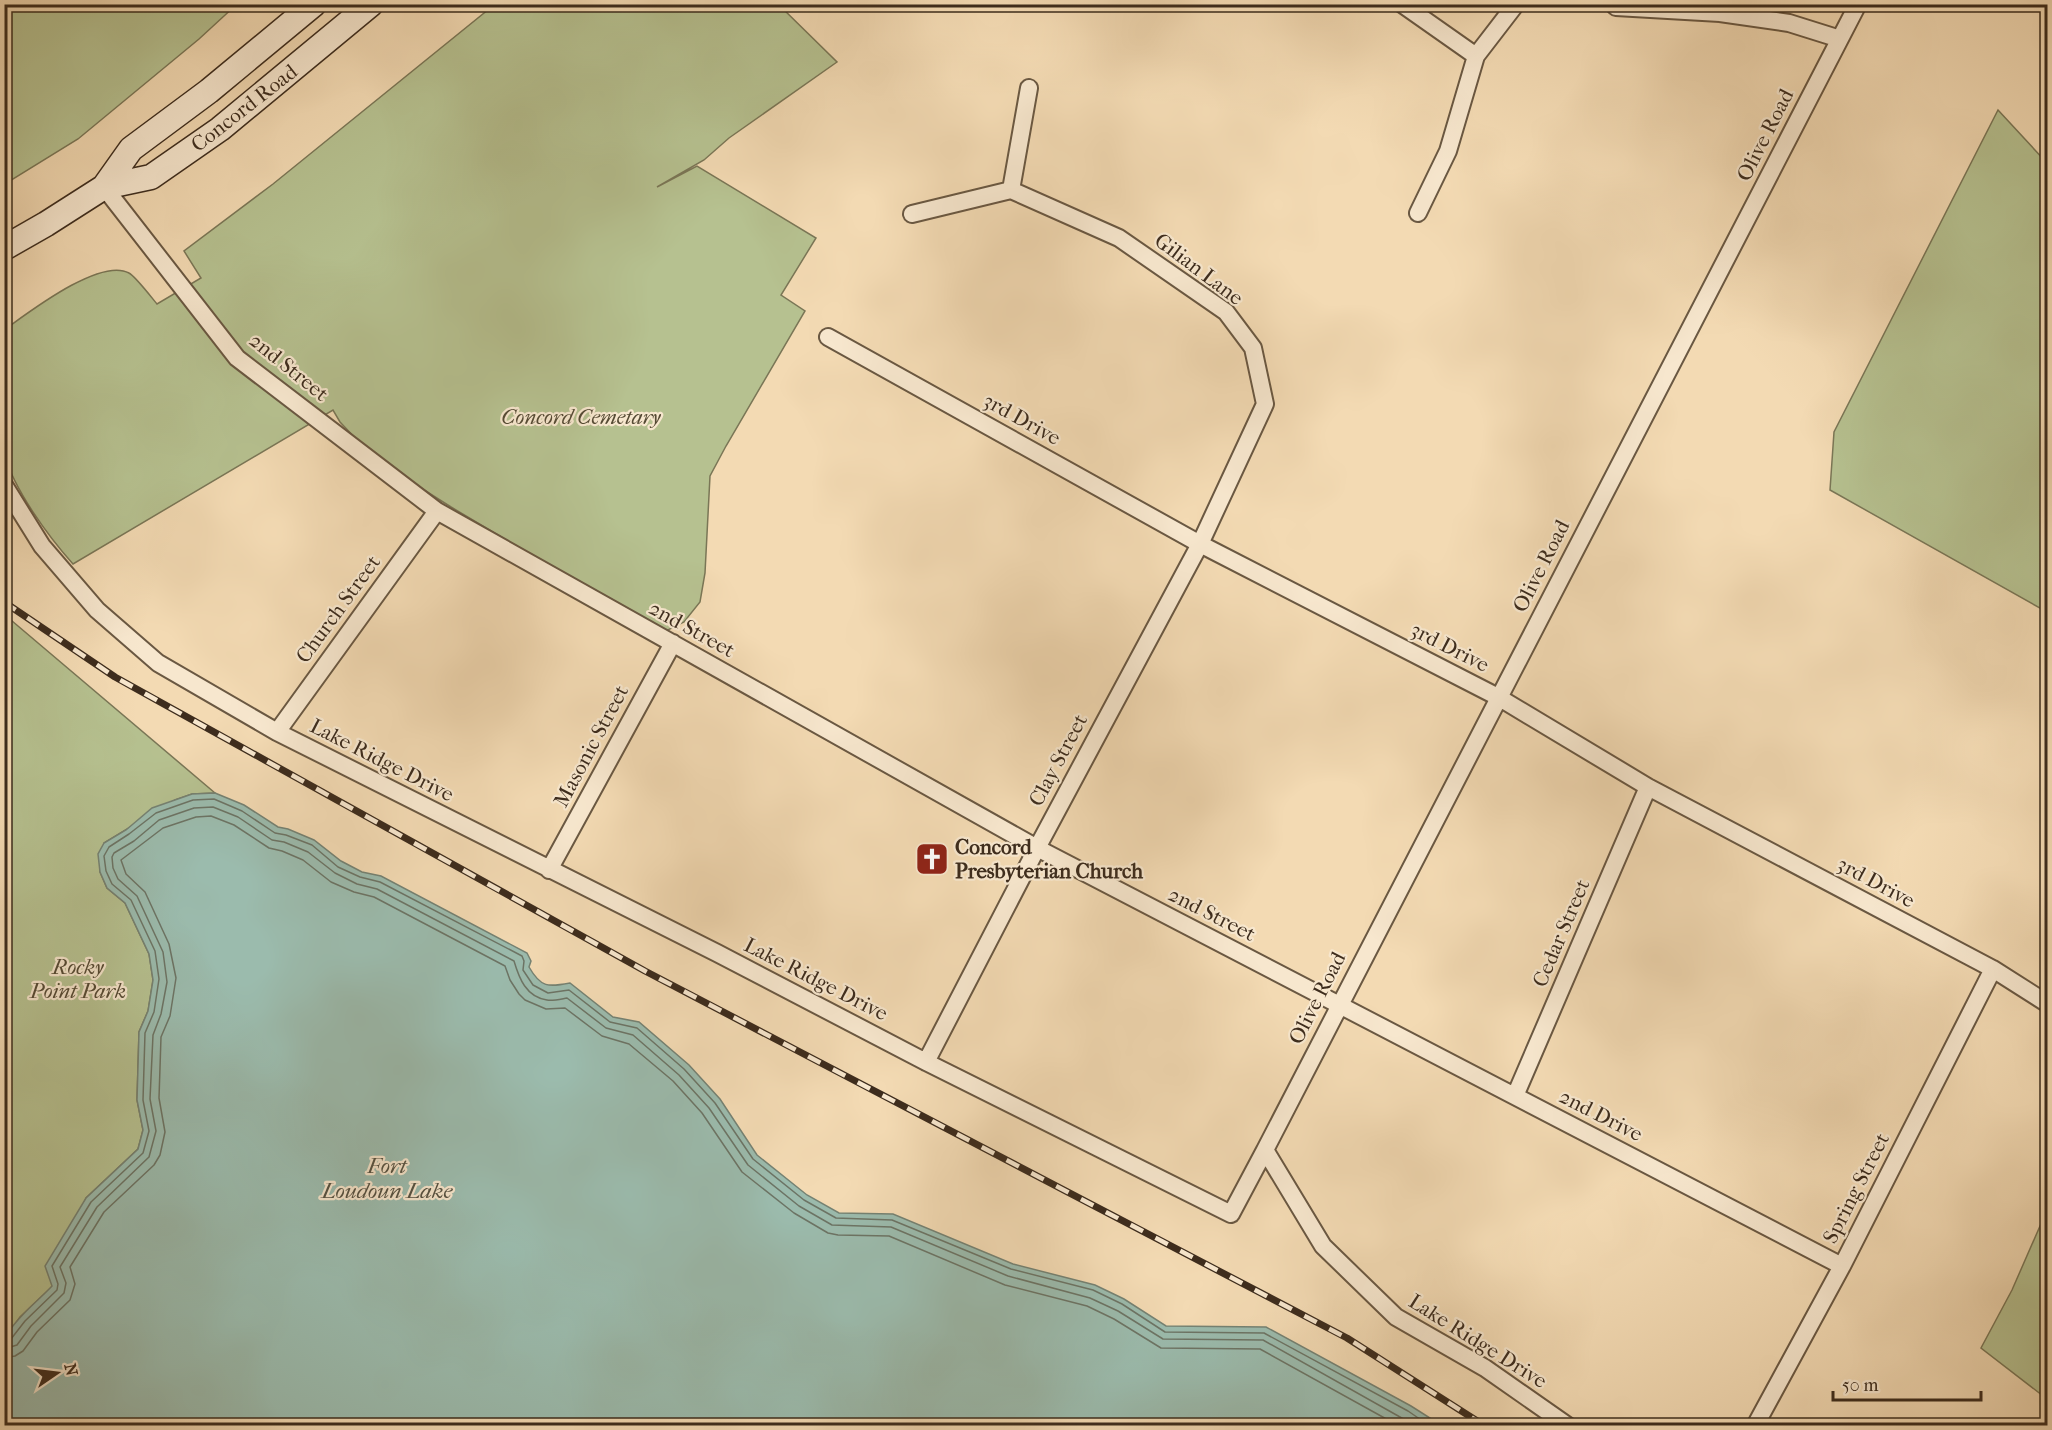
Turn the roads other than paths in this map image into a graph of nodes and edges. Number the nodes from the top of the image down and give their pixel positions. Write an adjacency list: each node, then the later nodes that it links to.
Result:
1 (314, 4): 10 (main road, Concord Road)
2 (371, 4): 10 (main road, Concord Road)
3 (1402, 4): 8 (street)
4 (1516, 4): 8 (street)
5 (1613, 4): 7 (street)
6 (1858, 4): 7 (street, Olive Road)
7 (1840, 39): 20 (street, Olive Road)
8 (1476, 56): 12 (street)
9 (1029, 88): 11 (street)
10 (104, 187): 14 (main road, Concord Road); 17 (street, 2nd Street)
11 (1011, 190): 13 (street); 18 (street, Gilian Lane)
12 (1418, 213)
13 (912, 214)
14 (4, 248)
15 (828, 337): 18 (street, 3rd Drive)
16 (4, 485): 21 (street, Lake Ridge Drive)
17 (437, 511): 19 (street, 2nd Street); 21 (street, Church Street)
18 (1200, 544): 20 (street, 3rd Drive); 23 (street, Clay Street)
19 (672, 643): 23 (street, 2nd Street); 24 (street, Masonic Street)
20 (1498, 697): 22 (street, 3rd Drive); 27 (street, Olive Road)
21 (277, 732): 24 (street, Lake Ridge Drive)
22 (1648, 787): 25 (street, 3rd Drive); 29 (street, Cedar Street)
23 (1037, 848): 27 (street, 2nd Street); 28 (street, Clay Street)
24 (549, 870): 28 (street, Lake Ridge Drive)
25 (1993, 969): 26 (street, 3rd Drive); 31 (street, Spring Street)
26 (2048, 1004)
27 (1339, 1005): 29 (street, 2nd Drive); 30 (street, Olive Road)
28 (927, 1062): 30 (street, Lake Ridge Drive)
29 (1515, 1096): 31 (street, 2nd Drive)
30 (1265, 1150): 32 (street, Lake Ridge Drive)
31 (1842, 1266): 33 (street, Spring Street)
32 (1568, 1425)
33 (1755, 1425)

